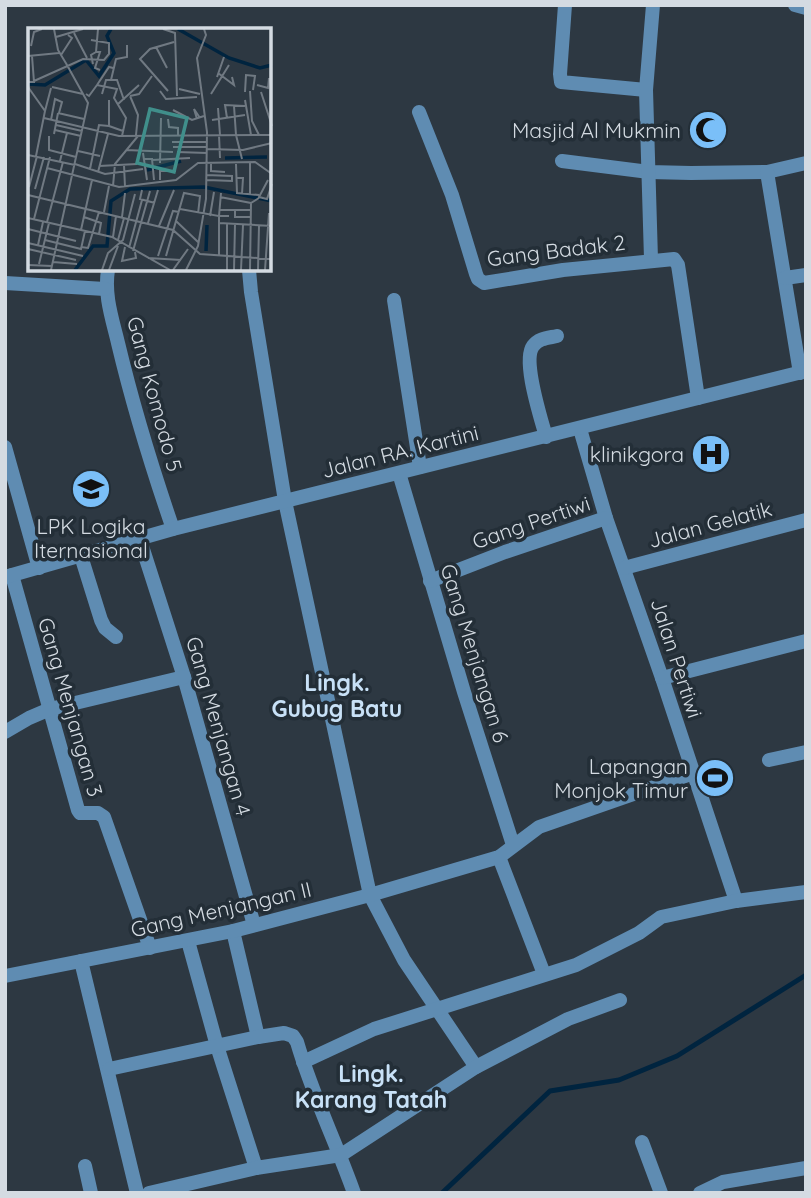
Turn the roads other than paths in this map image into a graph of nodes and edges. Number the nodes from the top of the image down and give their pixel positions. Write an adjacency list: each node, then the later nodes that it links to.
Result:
1 (565, 5): 3 (street)
2 (653, 5): 3 (street)
3 (646, 90): 7 (street)
4 (419, 112): 9 (street, Gang Badak 2)
5 (562, 162): 7 (street)
6 (806, 163): 8 (street)
7 (649, 172): 8 (street); 9 (street)
8 (767, 172): 13 (street)
9 (651, 259): 19 (street, Gang Badak 2)
10 (108, 271): 15 (street, Gang Komodo 5)
11 (249, 271): 25 (street)
12 (806, 275): 13 (street)
13 (785, 278): 18 (street)
14 (5, 283): 15 (street)
15 (105, 289): 28 (street, Gang Komodo 5)
16 (394, 300): 23 (street)
17 (557, 336): 21 (street)
18 (803, 372): 19 (street, Jalan RA. Kartini)
19 (698, 398): 20 (street, Jalan RA. Kartini)
20 (580, 429): 21 (street, Jalan RA. Kartini); 26 (street, Jalan Pertiwi)
21 (546, 437): 23 (street, Jalan RA. Kartini)
22 (5, 447): 31 (street)
23 (420, 467): 24 (street, Jalan RA. Kartini)
24 (399, 473): 25 (street, Jalan RA. Kartini); 34 (street, Gang Menjangan 6)
25 (285, 501): 28 (street, Jalan RA. Kartini); 47 (street)
26 (606, 518): 32 (street, Jalan Pertiwi); 34 (street, Gang Pertiwi)
27 (806, 520): 32 (street, Jalan Gelatik)
28 (173, 529): 29 (street, Jalan RA. Kartini)
29 (141, 540): 30 (street, Jalan RA. Kartini); 37 (street, Gang Menjangan 4)
30 (81, 556): 31 (street, Jalan RA. Kartini); 35 (street)
31 (39, 568): 33 (street, Jalan RA. Kartini)
32 (624, 568): 38 (street, Jalan Pertiwi)
33 (9, 576): 39 (street, Gang Menjangan 3)
34 (430, 581): 44 (street, Gang Menjangan 6)
35 (116, 636)
36 (806, 641): 38 (street)
37 (184, 677): 39 (street); 49 (street, Gang Menjangan 4)
38 (662, 678): 43 (street, Jalan Pertiwi)
39 (50, 709): 40 (street); 52 (street, Gang Menjangan 3)
40 (5, 732)
41 (806, 752): 42 (street)
42 (769, 760)
43 (694, 773): 44 (street); 48 (street, Jalan Pertiwi)
44 (513, 845): 45 (street)
45 (499, 858): 47 (street, Gang Menjangan II); 54 (street)
46 (806, 891): 48 (street)
47 (370, 895): 49 (street, Gang Menjangan II); 57 (street)
48 (736, 901): 54 (street)
49 (254, 925): 50 (street, Gang Menjangan II)
50 (233, 930): 51 (street, Gang Menjangan II); 58 (street)
51 (187, 941): 52 (street, Gang Menjangan II); 59 (street)
52 (150, 948): 53 (street, Gang Menjangan II)
53 (81, 961): 55 (street, Gang Menjangan II); 62 (street)
54 (544, 974): 57 (street)
55 (5, 976)
56 (620, 1000): 61 (street)
57 (439, 1009): 60 (street); 61 (street)
58 (258, 1037): 59 (street); 60 (street)
59 (217, 1046): 62 (street); 66 (street)
60 (303, 1062): 64 (street)
61 (476, 1067): 64 (street)
62 (108, 1069): 69 (street)
63 (642, 1142): 72 (street)
64 (341, 1155): 66 (street); 71 (street)
65 (85, 1166): 68 (street)
66 (256, 1168): 70 (street)
67 (806, 1168): 73 (street)
68 (92, 1193)
69 (137, 1193)
70 (149, 1193)
71 (354, 1193)
72 (661, 1193)
73 (699, 1193)

